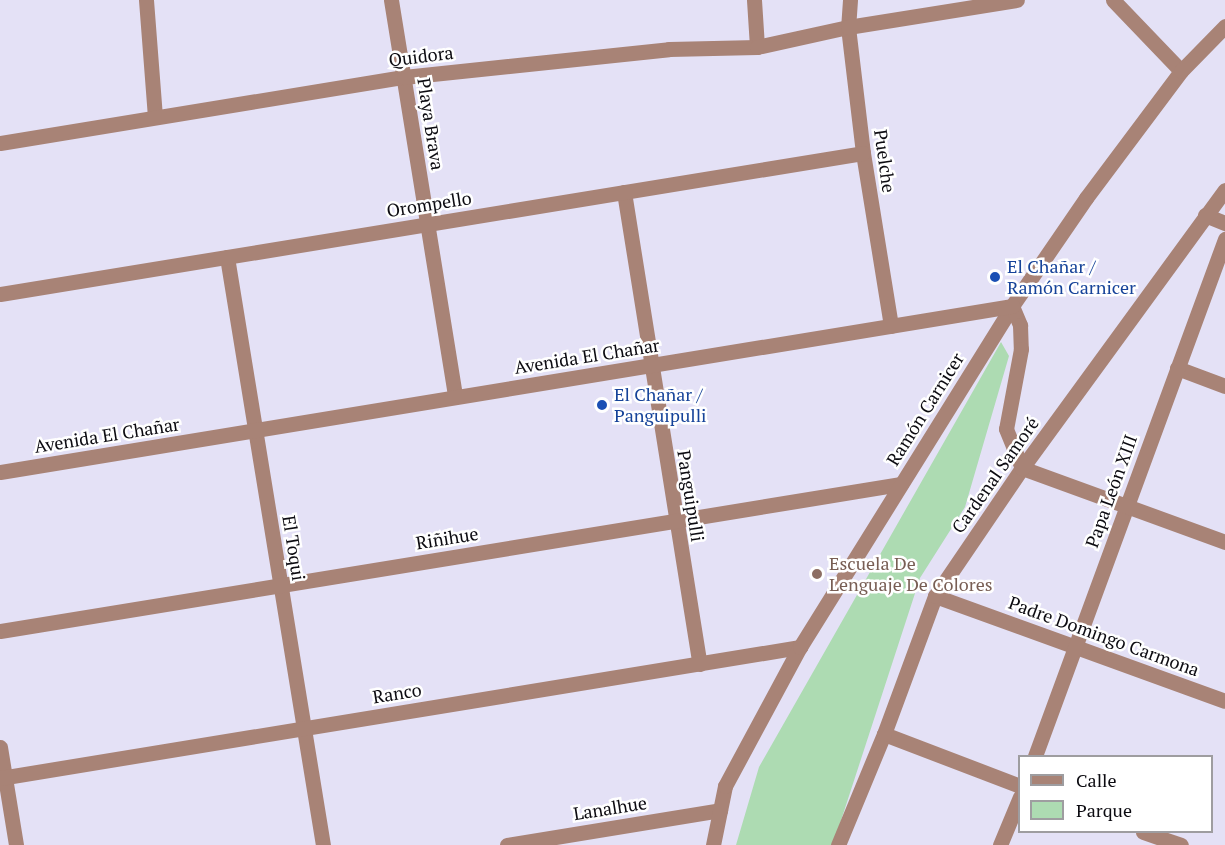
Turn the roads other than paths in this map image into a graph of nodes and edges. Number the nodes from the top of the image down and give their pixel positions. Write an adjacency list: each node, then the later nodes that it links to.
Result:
1 (146, 0): 12 (street)
2 (391, 0): 11 (street, Playa Brava)
3 (754, 0): 9 (street)
4 (850, 0): 8 (street, Puelche)
5 (1017, 0): 8 (street, Quidora)
6 (1113, 0): 10 (street)
7 (1225, 26): 10 (street, Ramón Carnicer)
8 (848, 27): 9 (street, Quidora); 14 (street, Puelche)
9 (757, 47): 11 (street, Quidora)
10 (1181, 71): 23 (street, Ramón Carnicer)
11 (404, 76): 12 (street, Quidora); 19 (street, Playa Brava)
12 (155, 117): 13 (street, Quidora)
13 (0, 143)
14 (863, 153): 16 (street, Orompello); 24 (street, Puelche)
15 (1225, 190): 17 (street, Cardenal Samoré)
16 (624, 192): 19 (street, Orompello); 25 (street, Panguipulli)
17 (1205, 215): 18 (street); 30 (street, Cardenal Samoré)
18 (1225, 223)
19 (427, 224): 21 (street, Orompello); 28 (street, Playa Brava)
20 (1225, 239): 26 (street, Papa León XIII)
21 (227, 257): 22 (street, Orompello); 29 (street, El Toqui)
22 (0, 294)
23 (1012, 306): 24 (street, Avenida El Chañar); 30 (street); 32 (street, Ramón Carnicer)
24 (891, 326): 25 (street, Avenida El Chañar)
25 (650, 365): 28 (street, Avenida El Chañar); 34 (street, Panguipulli)
26 (1177, 369): 27 (street); 33 (street, Papa León XIII)
27 (1225, 386)
28 (455, 397): 29 (street, Avenida El Chañar)
29 (255, 430): 31 (street, Avenida El Chañar); 36 (street, El Toqui)
30 (1022, 468): 33 (street); 37 (street, Cardenal Samoré)
31 (0, 472)
32 (901, 484): 34 (street, Riñihue); 39 (street, Ramón Carnicer)
33 (1126, 506): 35 (street); 40 (street, Papa León XIII)
34 (676, 520): 36 (street, Riñihue); 41 (street, Panguipulli)
35 (1225, 542)
36 (280, 585): 38 (street, Riñihue); 43 (street, El Toqui)
37 (935, 596): 40 (street, Padre Domingo Carmona); 44 (street, Cardenal Samoré)
38 (0, 631)
39 (800, 647): 41 (street, Ranco); 50 (street, Ramón Carnicer)
40 (1075, 647): 42 (street, Padre Domingo Carmona); 46 (street, Papa León XIII)
41 (700, 664): 43 (street, Ranco)
42 (1225, 701)
43 (304, 729): 47 (street, Ranco); 53 (street, El Toqui)
44 (884, 734): 48 (street); 56 (street, Cardenal Samoré)
45 (0, 747): 47 (street)
46 (1035, 755)
47 (2, 778): 52 (street)
48 (1018, 785)
49 (1018, 802): 57 (street)
50 (720, 810): 54 (street, Lanalhue); 55 (street, Ramón Carnicer)
51 (1148, 833): 58 (street)
52 (16, 845)
53 (323, 845)
54 (507, 845)
55 (713, 845)
56 (837, 845)
57 (1000, 845)
58 (1180, 845)

